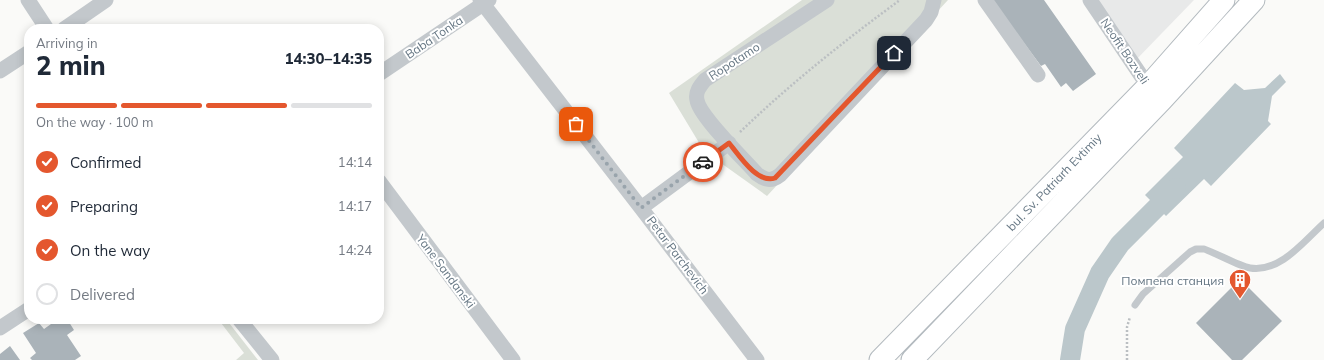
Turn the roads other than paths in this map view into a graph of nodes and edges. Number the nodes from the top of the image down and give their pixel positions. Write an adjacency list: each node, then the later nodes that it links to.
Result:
1 (28, 0): 10 (street)
2 (106, 0): 11 (street)
3 (827, 0): 17 (street, Ropotamo)
4 (934, 0): 17 (street, Ropotamo)
5 (985, 0): 15 (street)
6 (1090, 0): 16 (street, Neofit Bozveli)
7 (1224, 0): 16 (main road, bul. Sv. Patriarh Evtimiy)
8 (1254, 0): 16 (main road, bul. Sv. Patriarh Evtimiy)
9 (484, 1): 14 (street, Baba Tonka); 19 (street, Petar Parchevich)
10 (44, 24)
11 (71, 24)
12 (24, 55): 13 (street)
13 (0, 71)
14 (384, 71)
15 (1038, 75)
16 (1155, 93): 28 (main road, bul. Sv. Patriarh Evtimiy); 29 (main road, bul. Sv. Patriarh Evtimiy)
17 (729, 143): 19 (street)
18 (384, 189): 26 (street, Yane Sandanski)
19 (641, 208): 27 (street, Petar Parchevich)
20 (1324, 223): 21 (lane)
21 (1135, 305)
22 (24, 312): 24 (street)
23 (243, 324): 25 (street)
24 (0, 328)
25 (272, 360)
26 (513, 360)
27 (757, 360)
28 (880, 360)
29 (912, 360)

